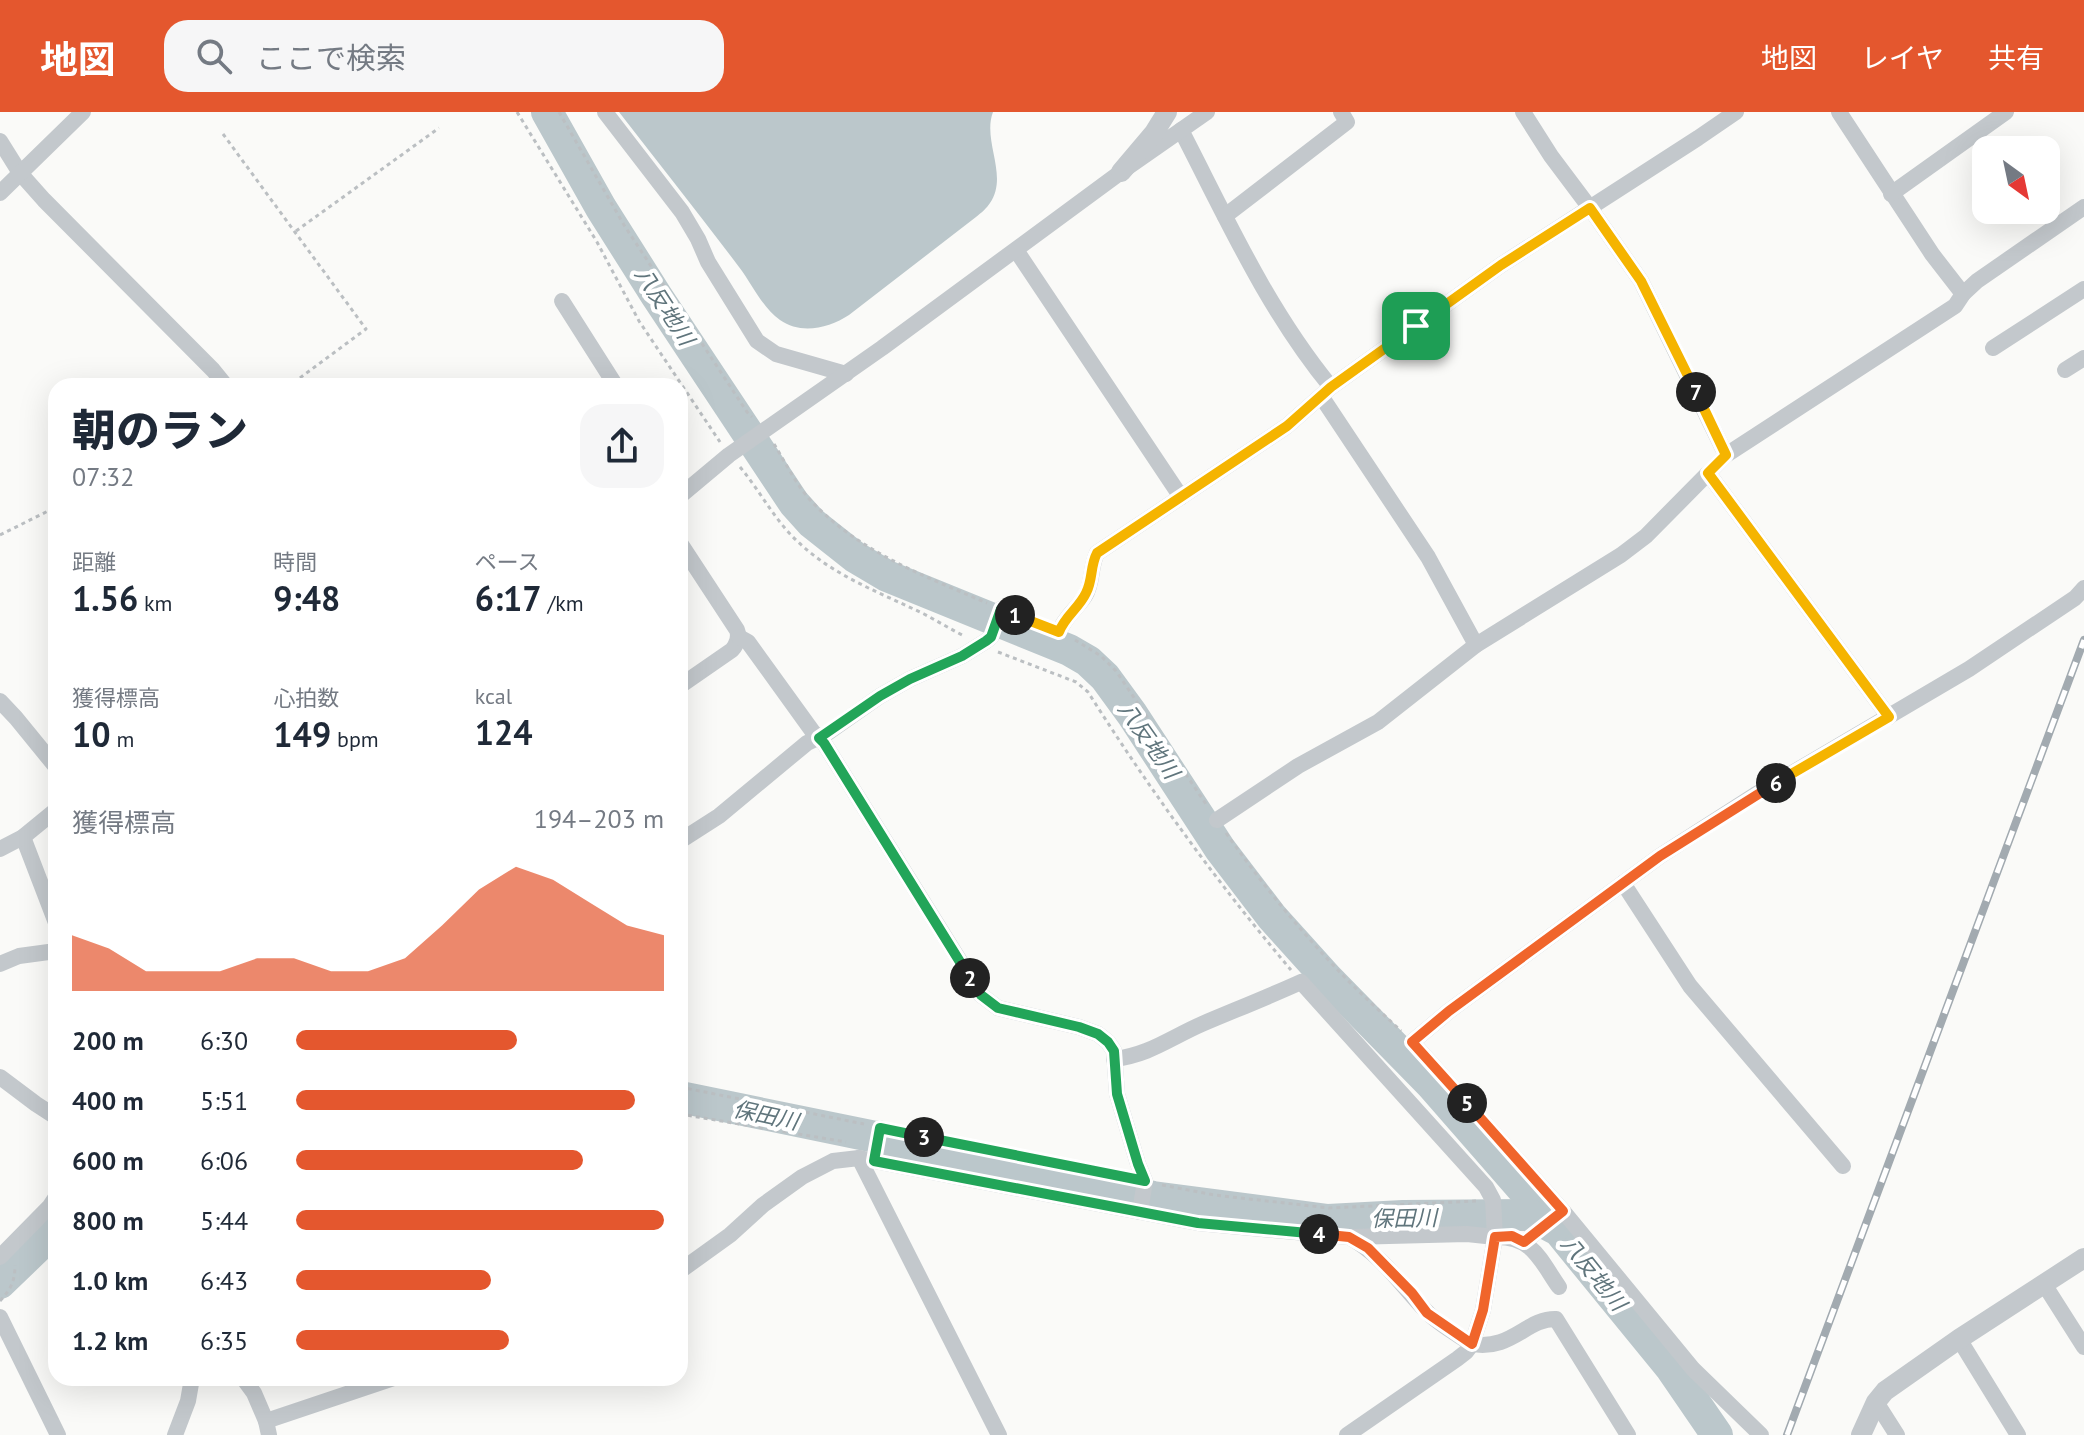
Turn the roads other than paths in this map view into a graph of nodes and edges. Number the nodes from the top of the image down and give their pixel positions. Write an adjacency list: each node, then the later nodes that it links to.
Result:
1 (83, 112): 13 (street)
2 (605, 112): 26 (street)
3 (1167, 112): 12 (street)
4 (1207, 112): 10 (street)
5 (1341, 112): 18 (street)
6 (1523, 112): 17 (street)
7 (1736, 112): 17 (street)
8 (1839, 112): 15 (street)
9 (2006, 112): 15 (street)
10 (1181, 130): 12 (street); 18 (street)
11 (0, 141): 13 (street)
12 (1121, 172): 19 (street)
13 (20, 173): 14 (street); 27 (street)
14 (0, 193)
15 (1891, 194): 21 (street)
16 (2084, 207): 21 (street)
17 (1590, 208): 29 (street); 30 (street)
18 (1225, 216): 29 (street)
19 (1016, 250): 26 (street); 33 (street)
20 (2084, 289): 23 (street)
21 (1963, 294): 30 (street)
22 (562, 301): 28 (street)
23 (1993, 348)
24 (2084, 358): 25 (street)
25 (2065, 370)
26 (846, 374): 32 (street)
27 (220, 378)
28 (611, 378)
29 (1326, 392): 33 (street); 39 (street)
30 (1726, 455): 31 (street)
31 (1708, 473): 39 (street); 42 (street)
32 (688, 486)
33 (1181, 497): 37 (street)
34 (688, 555): 38 (street)
35 (2084, 588): 42 (street)
36 (1001, 611): 43 (street)
37 (1059, 632)
38 (739, 637): 40 (street); 43 (street)
39 (1476, 645): 46 (street)
40 (688, 680)
41 (0, 701): 44 (street)
42 (1889, 717): 50 (street)
43 (819, 738): 47 (street); 54 (street)
44 (48, 757)
45 (48, 817): 48 (street)
46 (1217, 820)
47 (688, 836)
48 (23, 837): 49 (street); 51 (street)
49 (0, 849)
50 (1623, 883): 58 (street); 61 (street)
51 (48, 902)
52 (48, 952): 53 (street)
53 (0, 964)
54 (1114, 1059): 59 (street); 63 (street)
55 (0, 1077): 56 (street)
56 (48, 1112)
57 (874, 1144): 59 (street); 67 (street); 81 (street)
58 (1843, 1166)
59 (1143, 1196): 62 (street)
60 (48, 1208): 65 (street)
61 (1560, 1213): 64 (street); 84 (street)
62 (1349, 1237): 63 (street); 72 (street)
63 (1495, 1237): 64 (street); 72 (street)
64 (1524, 1242): 69 (street)
65 (8, 1258)
66 (2084, 1258): 68 (street)
67 (688, 1265)
68 (2044, 1284): 71 (street); 73 (street)
69 (1559, 1287)
70 (0, 1317): 79 (street)
71 (1959, 1339): 77 (street); 87 (street)
72 (1472, 1344): 82 (street); 83 (street)
73 (2084, 1347)
74 (191, 1386): 80 (street)
75 (249, 1386): 78 (street)
76 (374, 1386): 78 (street)
77 (1876, 1402): 85 (street); 86 (street)
78 (268, 1428)
79 (58, 1435)
80 (175, 1435)
81 (999, 1435)
82 (1347, 1435)
83 (1628, 1435)
84 (1761, 1435)
85 (1861, 1435)
86 (1897, 1435)
87 (2018, 1435)

